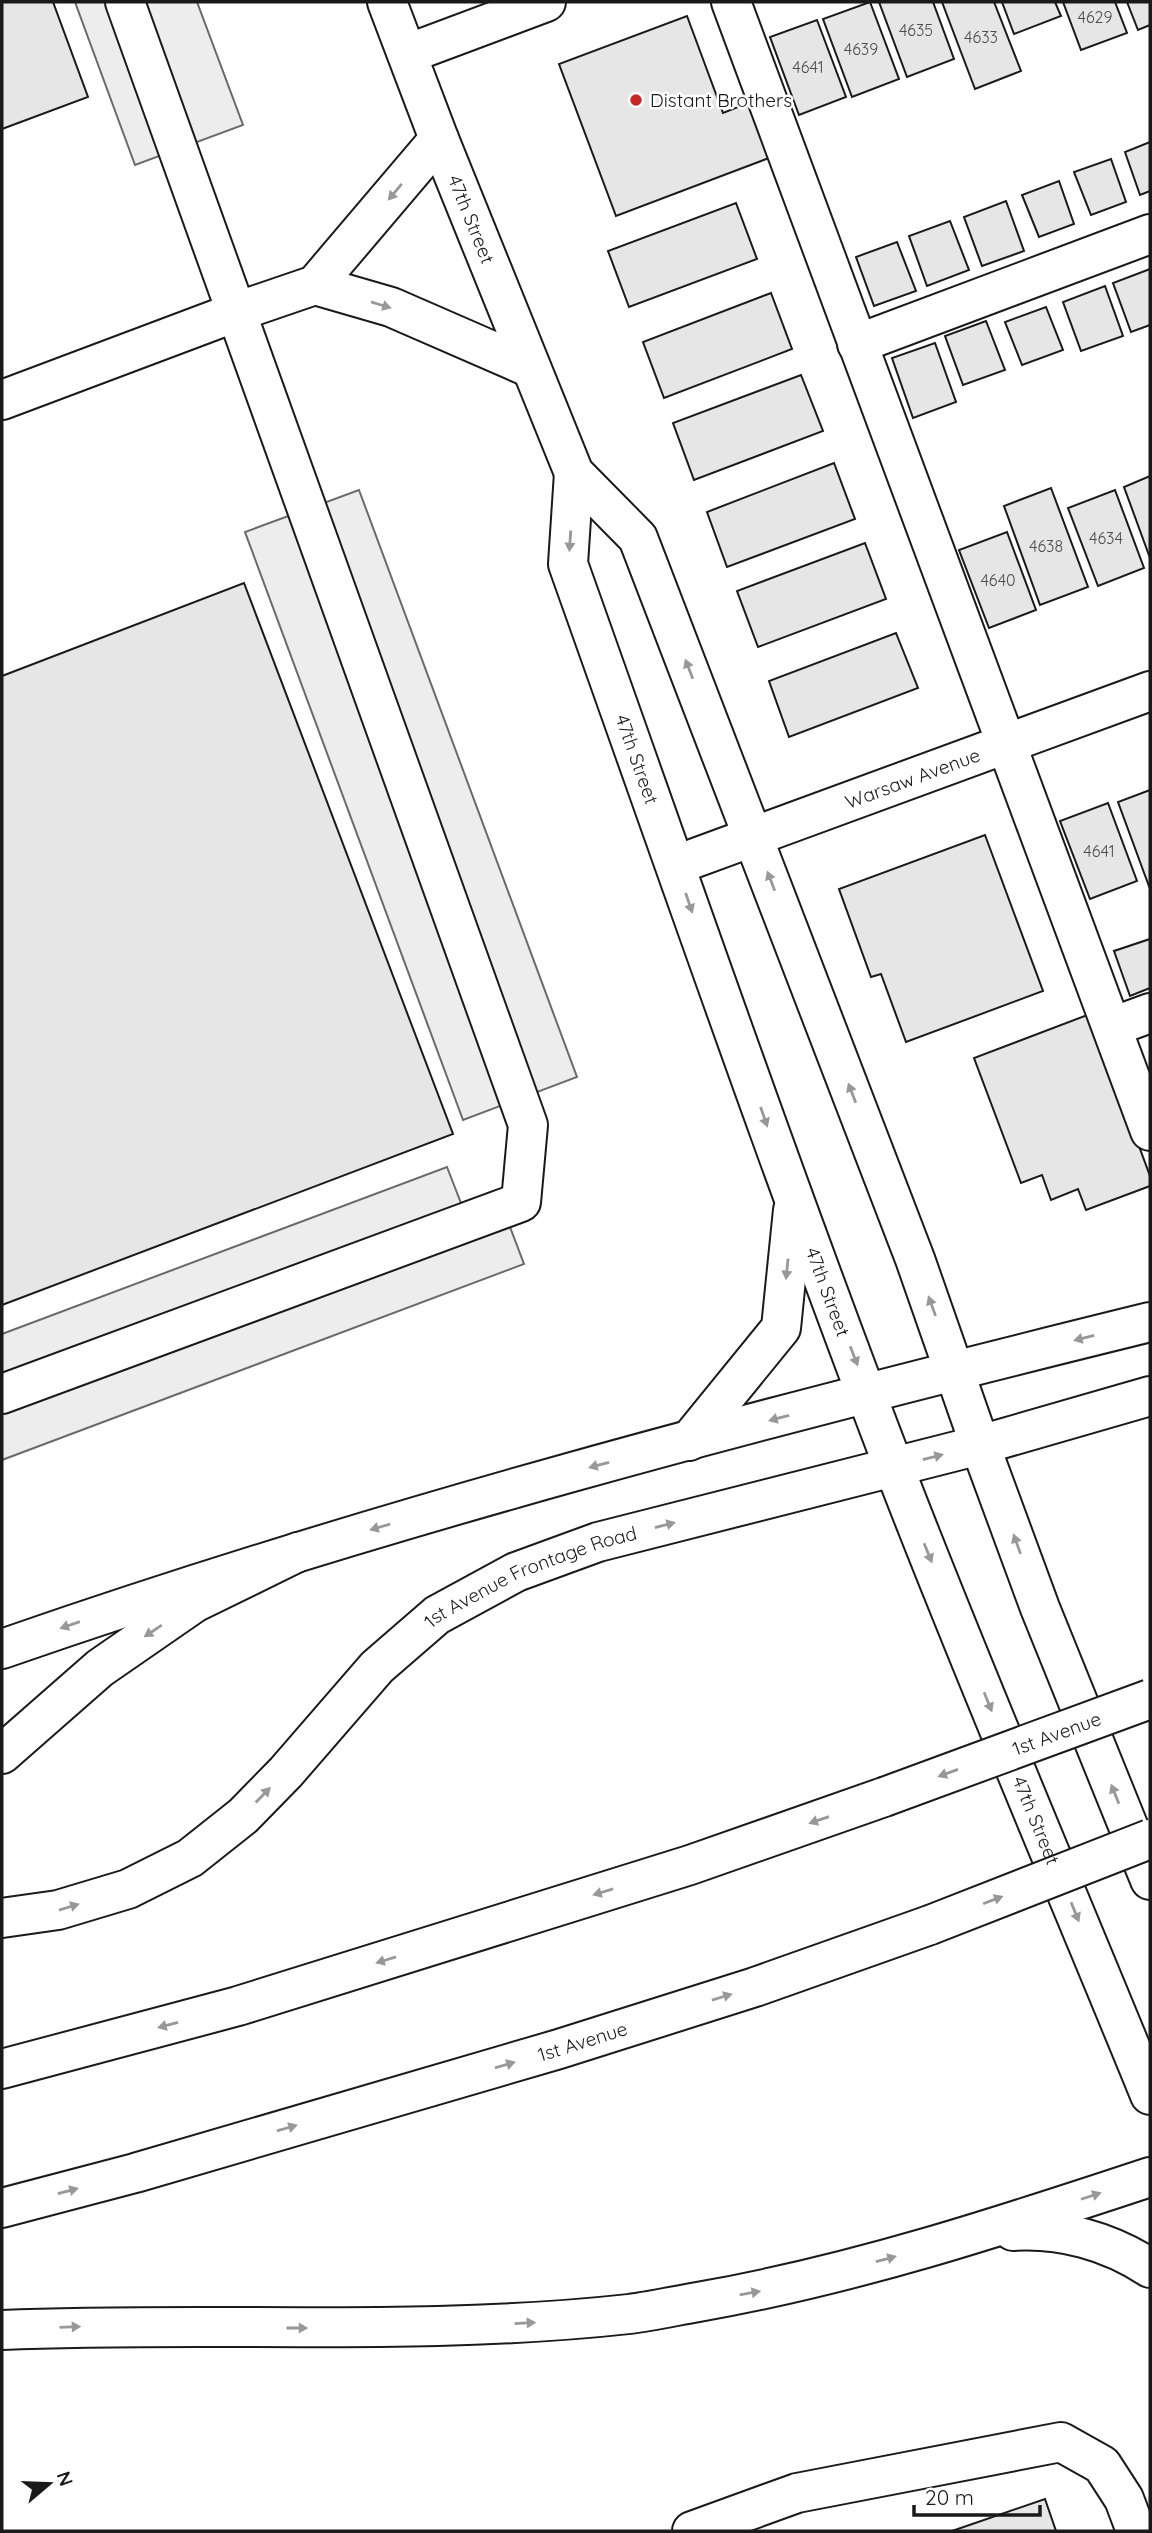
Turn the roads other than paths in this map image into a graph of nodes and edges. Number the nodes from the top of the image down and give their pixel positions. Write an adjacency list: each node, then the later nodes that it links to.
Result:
1 (125, 2): 9 (main road)
2 (387, 2): 5 (main road, 47th Street)
3 (546, 2): 5 (main road)
4 (731, 2): 10 (main road)
5 (407, 54): 6 (main road, 47th Street)
6 (439, 139): 8 (main road, one-way to 8); 11 (main road, 47th Street)
7 (1150, 234): 10 (main road)
8 (315, 285): 9 (main road); 11 (main road, one-way to 11)
9 (236, 312): 12 (main road); 24 (main road)
10 (857, 344): 15 (main road)
11 (531, 368): 13 (main road, 47th Street)
12 (2, 400)
13 (574, 472): 16 (main road, 47th Street, one-way to 13); 17 (main road, 47th Street, one-way to 17)
14 (1150, 691): 15 (main road, Warsaw Avenue)
15 (1006, 745): 16 (main road, Warsaw Avenue); 19 (main road)
16 (754, 838): 17 (main road, Warsaw Avenue); 23 (main road, 47th Street, one-way to 16)
17 (676, 865): 21 (main road, 47th Street, one-way to 21)
18 (1150, 1013): 19 (main road)
19 (1112, 1027): 20 (main road)
20 (1150, 1131)
21 (794, 1201): 25 (main road, 47th Street, one-way to 25); 27 (main road, one-way to 27)
22 (1150, 1322): 23 (main road, one-way to 23)
23 (955, 1371): 25 (main road); 28 (main road, 47th Street)
24 (2, 1394)
25 (868, 1394): 27 (main road, one-way to 27); 29 (main road, 47th Street)
26 (1150, 1396): 28 (main road, 1st Avenue Frontage Road)
27 (689, 1441): 30 (main road, one-way to 30)
28 (980, 1445): 29 (main road, 1st Avenue Frontage Road, one-way to 28); 35 (main road, 47th Street, one-way to 28)
29 (894, 1467): 36 (main road, 1st Avenue Frontage Road, one-way to 29); 38 (main road, 47th Street, one-way to 38)
30 (298, 1552): 31 (main road, one-way to 31); 33 (main road, one-way to 33)
31 (2, 1649)
32 (1150, 1699): 37 (main road, 1st Avenue, one-way to 37, bridge)
33 (2, 1754)
34 (1150, 1839): 40 (main road, 1st Avenue, one-way to 34, bridge)
35 (1150, 1880)
36 (2, 1918)
37 (2, 2069)
38 (1150, 2095)
39 (1150, 2176): 41 (main road, one-way to 39)
40 (2, 2208)
41 (979, 2233): 42 (main road); 43 (main road, one-way to 41)
42 (1150, 2268)
43 (2, 2330)
44 (692, 2531): 45 (main road)
45 (1136, 2531)

